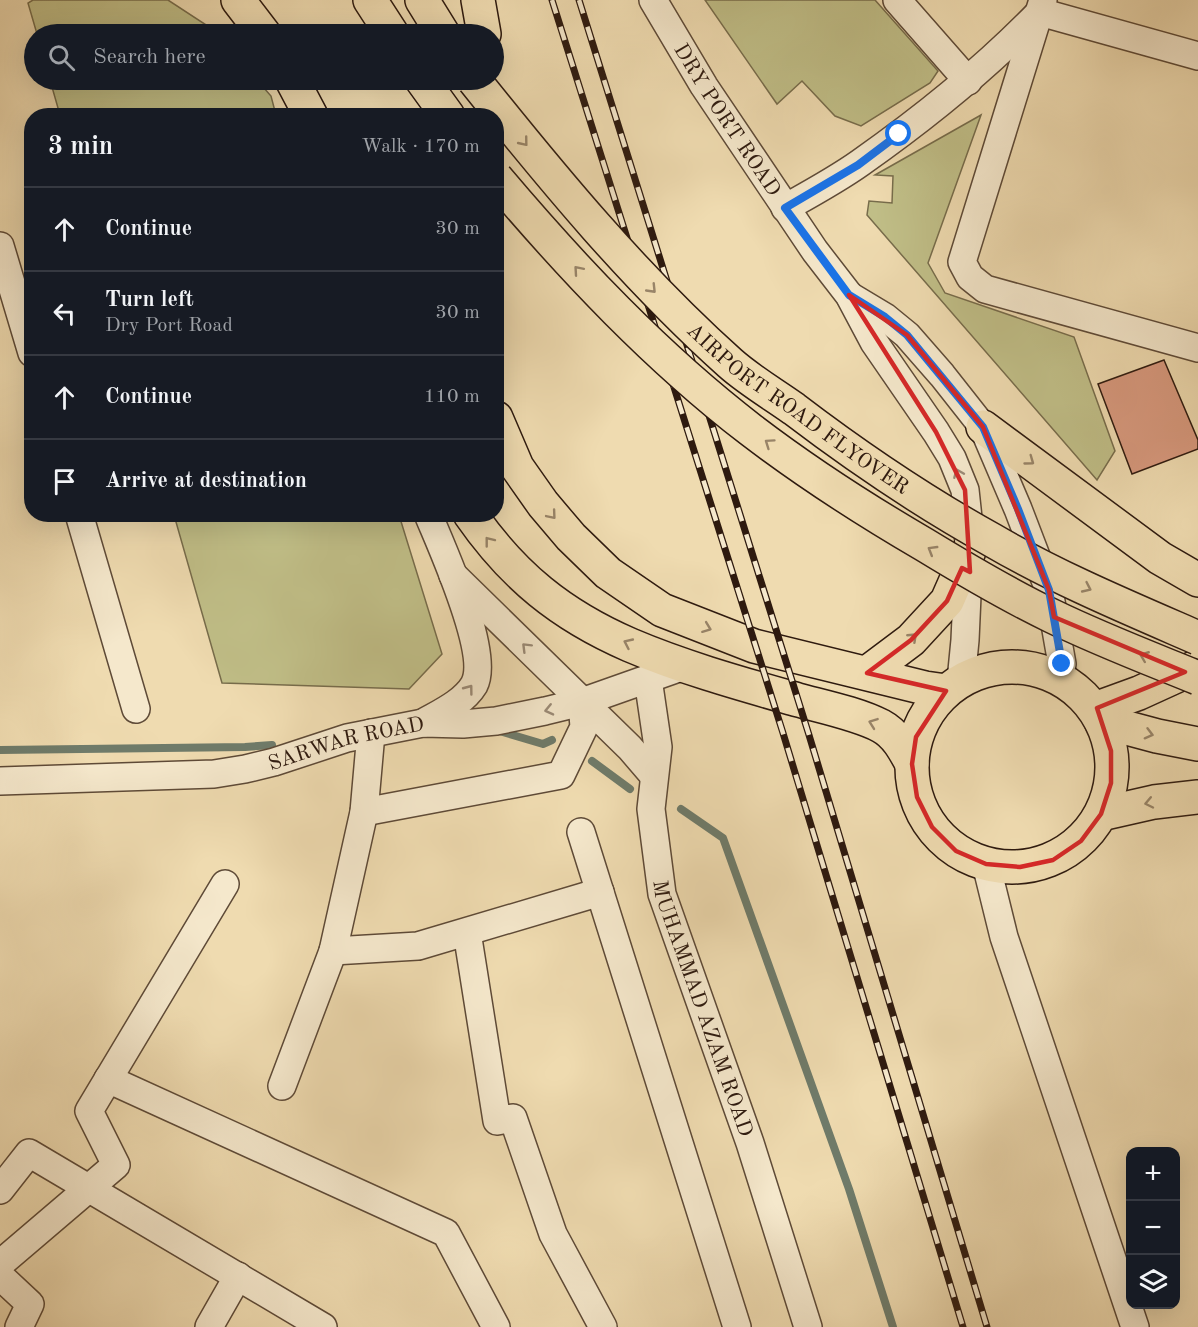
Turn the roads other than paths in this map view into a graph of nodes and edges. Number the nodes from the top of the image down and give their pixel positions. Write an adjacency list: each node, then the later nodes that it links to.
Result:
1 (238, 0): 8 (main road)
2 (370, 0): 9 (main road)
3 (422, 0): 10 (main road)
4 (478, 0): 11 (main road)
5 (653, 0): 24 (street, DRY PORT ROAD)
6 (897, 0): 13 (street)
7 (1041, 6): 12 (street); 13 (street); 28 (street)
8 (256, 24)
9 (386, 24)
10 (437, 24)
11 (482, 24)
12 (1198, 56)
13 (968, 81): 24 (street)
14 (297, 90): 18 (main road)
15 (429, 90): 19 (main road)
16 (482, 90): 21 (main road, AIRPORT ROAD FLYOVER, one-way to 21, bridge)
17 (484, 90): 20 (main road)
18 (307, 108)
19 (442, 108)
20 (482, 108)
21 (497, 108)
22 (504, 117): 38 (main road, AIRPORT ROAD FLYOVER, one-way to 38, bridge)
23 (504, 187): 43 (main road, AIRPORT ROAD FLYOVER, one-way to 23, bridge)
24 (785, 208): 26 (street, DRY PORT ROAD)
25 (0, 246): 27 (street)
26 (849, 295): 29 (street); 35 (street, one-way to 26)
27 (24, 326)
28 (1198, 348)
29 (983, 427): 37 (main road, one-way to 37); 42 (street)
30 (504, 460): 31 (main road)
31 (507, 476): 41 (main road, one-way to 41)
32 (81, 522): 47 (street)
33 (431, 522): 36 (street)
34 (476, 522): 39 (main road, one-way to 34)
35 (969, 551): 41 (main road, one-way to 35); 45 (street)
36 (453, 575): 46 (street, one-way to 36); 49 (street, one-way to 36)
37 (1198, 580)
38 (1198, 638)
39 (684, 666): 44 (street, SARWAR ROAD); 52 (main road, one-way to 39)
40 (1198, 666): 48 (main road)
41 (867, 673): 45 (main road)
42 (1059, 678): 45 (main road); 48 (main road)
43 (1198, 678)
44 (648, 680): 46 (street, SARWAR ROAD); 53 (street, MUHAMMAD AZAM ROAD)
45 (953, 686): 52 (main road)
46 (582, 702): 49 (street, SARWAR ROAD, one-way to 49); 53 (street); 56 (street)
47 (136, 709)
48 (1098, 715): 51 (main road, one-way to 51); 57 (main road)
49 (423, 723): 50 (street, SARWAR ROAD)
50 (371, 733): 54 (street, SARWAR ROAD); 56 (street)
51 (1198, 744)
52 (912, 764): 59 (main road)
53 (654, 776): 77 (street, MUHAMMAD AZAM ROAD)
54 (0, 781)
55 (1198, 797): 57 (main road, one-way to 57)
56 (364, 812): 63 (street)
57 (1101, 814): 59 (main road)
58 (581, 832): 61 (street)
59 (986, 864): 78 (street)
60 (225, 884): 64 (street)
61 (600, 892): 62 (street); 76 (street)
62 (467, 932): 63 (street); 75 (street)
63 (333, 951): 65 (street)
64 (108, 1079): 66 (street); 74 (street)
65 (282, 1086)
66 (89, 1188): 67 (street); 68 (street); 70 (street)
67 (0, 1191)
68 (0, 1264)
69 (0, 1276): 71 (street)
70 (238, 1276): 72 (street); 73 (street)
71 (19, 1327)
72 (209, 1327)
73 (324, 1327)
74 (496, 1327)
75 (603, 1327)
76 (737, 1327)
77 (808, 1327)
78 (1136, 1327)

